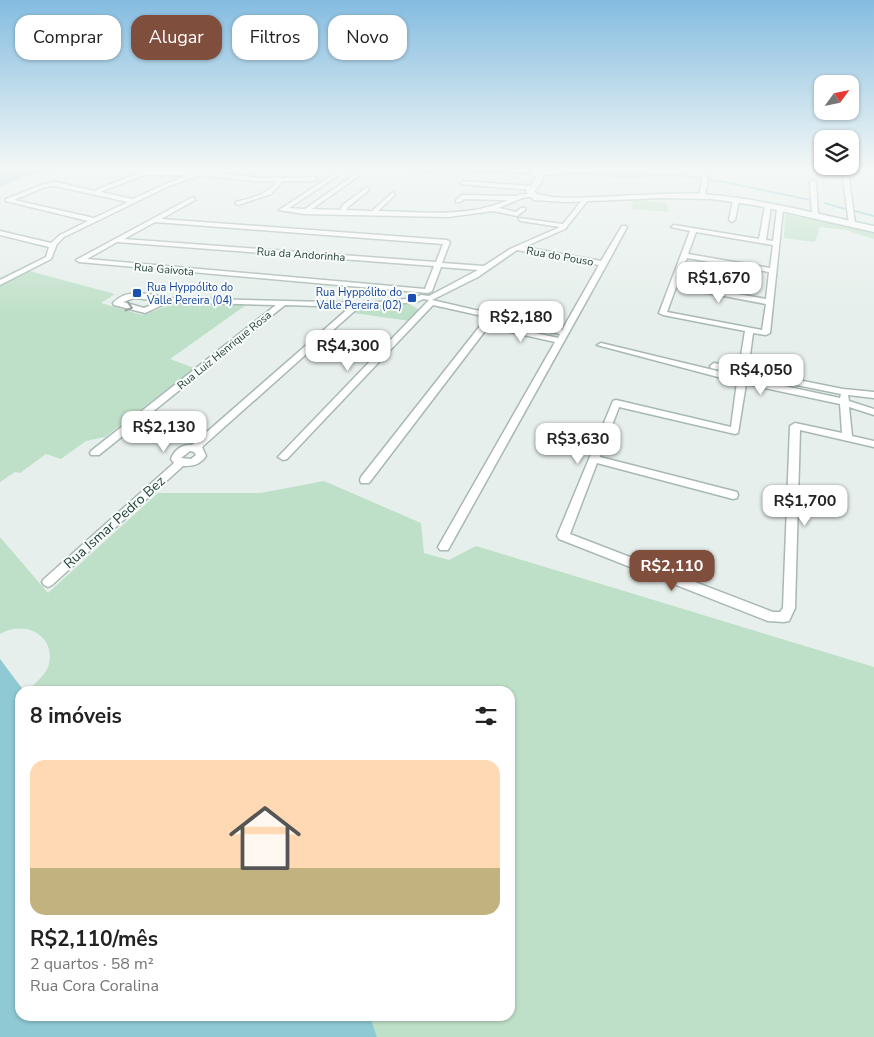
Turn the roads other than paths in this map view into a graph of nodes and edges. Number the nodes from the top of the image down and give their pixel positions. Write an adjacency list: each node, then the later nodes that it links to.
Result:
1 (78, 216): 11 (street)
2 (100, 216): 11 (street)
3 (161, 216): 12 (street)
4 (573, 216): 15 (street)
5 (733, 216): 13 (street)
6 (766, 216): 22 (street)
7 (779, 216): 23 (street)
8 (817, 216): 14 (main road)
9 (851, 216): 14 (street)
10 (521, 218): 15 (street)
11 (93, 220): 24 (street)
12 (154, 220): 21 (street); 28 (street)
13 (732, 220)
14 (852, 224): 18 (main road)
15 (566, 226): 25 (street)
16 (624, 227): 27 (street)
17 (674, 227): 19 (street)
18 (874, 228)
19 (694, 230): 22 (street); 26 (street)
20 (0, 233): 24 (street)
21 (116, 240): 28 (street, Rua da Andorinha); 35 (street, Rua Gaivota)
22 (762, 241): 23 (street)
23 (775, 243): 30 (street)
24 (53, 246): 32 (street)
25 (516, 248): 27 (street, Rua do Pouso); 29 (street)
26 (684, 256): 30 (street); 34 (street)
27 (604, 264): 42 (street)
28 (438, 265): 29 (street, Rua da Andorinha); 35 (street)
29 (486, 268): 35 (street)
30 (772, 270): 37 (street)
31 (0, 273): 32 (street)
32 (12, 276): 33 (street)
33 (0, 283)
34 (674, 284): 37 (street); 41 (street)
35 (430, 297): 39 (street); 40 (street); 51 (street)
36 (168, 300): 36 (street, one-way to 36); 38 (street)
37 (769, 302): 41 (street)
38 (283, 303): 39 (street); 50 (street, Rua Luiz Henrique Rosa)
39 (357, 305): 56 (street, Rua Ismar Pedro Bez)
40 (490, 320): 42 (street); 53 (street)
41 (749, 330): 44 (street)
42 (563, 337): 55 (street)
43 (601, 345): 44 (street)
44 (743, 375): 46 (street); 52 (street)
45 (874, 395): 46 (street)
46 (844, 397): 47 (street); 48 (street)
47 (874, 412)
48 (847, 438): 49 (street); 52 (street)
49 (874, 444)
50 (95, 453)
51 (283, 458)
52 (594, 459): 54 (street)
53 (365, 480)
54 (733, 495)
55 (444, 547)
56 (48, 582)

